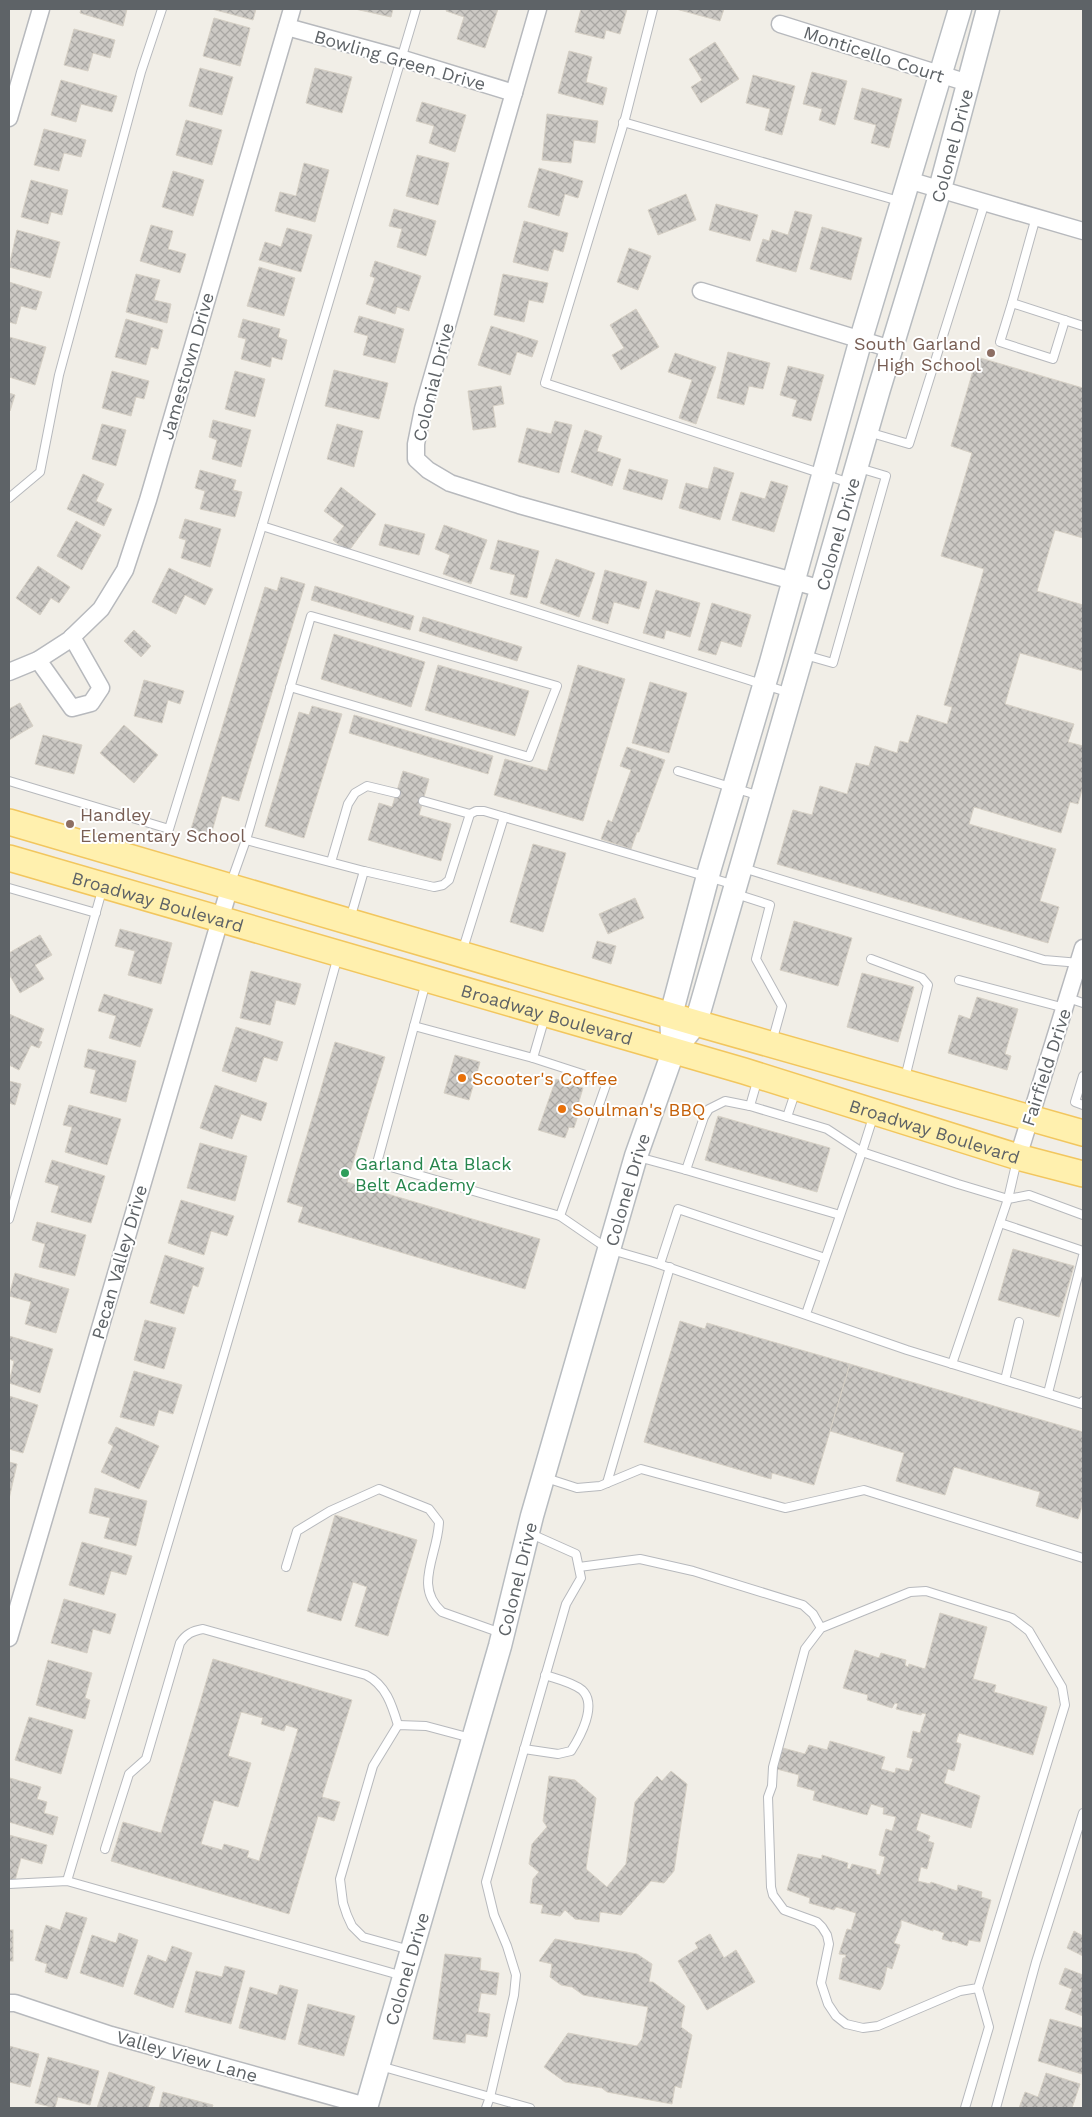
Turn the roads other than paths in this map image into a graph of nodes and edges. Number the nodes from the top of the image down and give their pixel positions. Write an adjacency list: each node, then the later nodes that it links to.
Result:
1 (41, 9): 15 (street)
2 (162, 9): 32 (lane)
3 (292, 9): 10 (street, Jamestown Drive)
4 (416, 9): 11 (lane)
5 (538, 9): 14 (street, Colonial Drive)
6 (653, 9): 16 (lane)
7 (960, 9): 12 (street, Colonel Drive)
8 (988, 9): 13 (street, Colonel Drive)
9 (780, 24): 12 (street, Monticello Court)
10 (287, 27): 11 (street, Bowling Green Drive); 36 (street, Jamestown Drive)
11 (400, 58): 14 (street, Bowling Green Drive); 33 (lane)
12 (940, 75): 13 (street, Monticello Court); 17 (street, Colonel Drive)
13 (968, 84): 18 (street, Colonel Drive)
14 (514, 93): 34 (street, Colonial Drive)
15 (9, 118)
16 (624, 122): 19 (lane); 31 (lane)
17 (908, 180): 18 (street); 19 (street, Colonel Drive)
18 (940, 190): 20 (street); 28 (street, Colonel Drive)
19 (901, 202): 27 (street, Colonel Drive)
20 (985, 202): 21 (street); 29 (lane)
21 (1036, 217): 22 (street); 24 (lane)
22 (1083, 231)
23 (701, 291): 27 (street)
24 (1012, 303): 25 (lane); 25 (lane)
25 (1065, 320): 26 (lane)
26 (1083, 326)
27 (861, 339): 28 (street); 31 (street, Colonel Drive)
28 (891, 349): 29 (street, Colonel Drive)
29 (866, 432): 30 (street, Colonel Drive)
30 (855, 475): 31 (lane); 35 (street, Colonel Drive); 37 (lane)
31 (824, 476): 34 (street, Colonel Drive)
32 (9, 498)
33 (262, 526): 40 (lane); 44 (lane)
34 (794, 582): 35 (street, Colonial Drive); 40 (street, Colonel Drive)
35 (822, 590): 37 (street, Colonel Drive)
36 (72, 637): 38 (street, Jamestown Drive); 38 (street)
37 (803, 655): 42 (street, Colonel Drive)
38 (38, 660): 39 (street, Jamestown Drive)
39 (9, 672)
40 (764, 686): 42 (lane); 45 (street, Colonel Drive)
41 (290, 687): 41 (lane); 52 (lane)
42 (792, 694): 47 (street, Colonel Drive)
43 (678, 771): 45 (lane)
44 (9, 781)
45 (734, 788): 47 (lane); 56 (street, Colonel Drive)
46 (396, 793): 54 (lane)
47 (762, 797): 57 (street, Colonel Drive)
48 (423, 801): 49 (lane)
49 (470, 814): 50 (lane); 55 (lane)
50 (504, 817): 56 (lane); 65 (lane)
51 (9, 822): 59 (main road, Broadway Boulevard)
52 (246, 840): 54 (lane); 59 (lane)
53 (9, 858): 58 (main road, Broadway Boulevard)
54 (331, 862): 55 (lane)
55 (364, 871): 63 (lane)
56 (707, 878): 57 (lane); 73 (street, Colonel Drive)
57 (737, 882): 66 (lane); 74 (street, Colonel Drive); 76 (lane)
58 (104, 886): 61 (lane); 62 (main road, Broadway Boulevard)
59 (230, 886): 62 (street, Pecan Valley Drive); 63 (main road, Broadway Boulevard)
60 (9, 888): 61 (lane)
61 (96, 912): 98 (lane)
62 (220, 919): 64 (main road, Broadway Boulevard); 120 (street, Pecan Valley Drive)
63 (349, 922): 65 (main road, Broadway Boulevard)
64 (338, 954): 68 (main road, Broadway Boulevard); 127 (lane)
65 (461, 954): 70 (main road); 73 (main road, Broadway Boulevard)
66 (1082, 955): 71 (street, Fairfield Drive)
67 (871, 960): 81 (lane)
68 (426, 979): 70 (main road, Broadway Boulevard); 75 (lane)
69 (959, 980): 71 (lane)
70 (450, 986): 72 (main road, Broadway Boulevard)
71 (1072, 1003): 87 (street, Fairfield Drive)
72 (546, 1014): 77 (main road, Broadway Boulevard); 78 (lane)
73 (671, 1015): 74 (main road, Broadway Boulevard); 77 (street, Colonel Drive)
74 (696, 1023): 76 (main road, Broadway Boulevard); 77 (street, Colonel Drive)
75 (414, 1026): 78 (lane); 97 (lane)
76 (771, 1044): 81 (main road, Broadway Boulevard)
77 (673, 1052): 79 (main road, Broadway Boulevard); 90 (street, Colonel Drive)
78 (533, 1058): 97 (lane)
79 (758, 1076): 82 (main road, Broadway Boulevard); 84 (lane)
80 (1083, 1076): 83 (lane)
81 (895, 1080): 85 (main road); 87 (main road, Broadway Boulevard)
82 (797, 1088): 85 (main road, Broadway Boulevard); 86 (lane)
83 (1083, 1105)
84 (750, 1106): 86 (lane); 92 (lane)
85 (875, 1112): 89 (lane); 91 (main road, Broadway Boulevard)
86 (787, 1117): 89 (lane)
87 (1029, 1118): 88 (main road, Broadway Boulevard); 91 (street, Fairfield Drive)
88 (1083, 1133)
89 (862, 1152): 94 (lane); 95 (lane)
90 (636, 1156): 92 (lane); 100 (street, Colonel Drive)
91 (1018, 1158): 93 (main road, Broadway Boulevard); 94 (lane)
92 (686, 1170): 95 (lane)
93 (1083, 1174)
94 (1008, 1199): 96 (lane); 99 (lane)
95 (840, 1215): 103 (lane)
96 (1083, 1215)
97 (560, 1216): 100 (lane)
98 (9, 1219)
99 (1000, 1223): 101 (lane); 108 (lane)
100 (608, 1249): 104 (lane); 112 (street, Colonel Drive)
101 (1083, 1251)
102 (1083, 1256): 110 (lane)
103 (825, 1258): 104 (lane); 106 (lane)
104 (660, 1264): 105 (lane)
105 (670, 1267): 106 (lane); 113 (lane)
106 (806, 1314): 108 (lane)
107 (1019, 1322): 109 (lane)
108 (952, 1364): 109 (lane)
109 (1004, 1380): 110 (lane)
110 (1048, 1394): 111 (lane)
111 (1083, 1401)
112 (543, 1477): 113 (lane); 114 (street, Colonel Drive)
113 (607, 1483): 115 (lane)
114 (528, 1533): 117 (lane); 119 (street, Colonel Drive)
115 (1083, 1558)
116 (286, 1567): 119 (lane)
117 (579, 1567): 118 (lane); 121 (lane)
118 (821, 1628): 131 (lane); 131 (lane)
119 (503, 1634): 123 (street, Colonel Drive)
120 (9, 1638)
121 (545, 1675): 124 (lane); 124 (lane)
122 (398, 1725): 123 (lane); 126 (lane); 129 (lane)
123 (473, 1738): 129 (street, Colonel Drive)
124 (524, 1749): 134 (lane)
125 (1083, 1813): 139 (lane)
126 (105, 1849)
127 (67, 1881): 128 (lane); 130 (lane)
128 (9, 1884)
129 (412, 1950): 130 (street, Colonel Drive)
130 (405, 1976): 133 (street, Colonel Drive)
131 (978, 1988): 138 (lane)
132 (9, 2003): 135 (street, Valley View Lane)
133 (378, 2066): 134 (lane); 135 (street, Colonel Drive)
134 (490, 2097): 136 (lane); 137 (lane)
135 (366, 2107)
136 (486, 2108)
137 (530, 2108)
138 (965, 2108)
139 (996, 2108)

